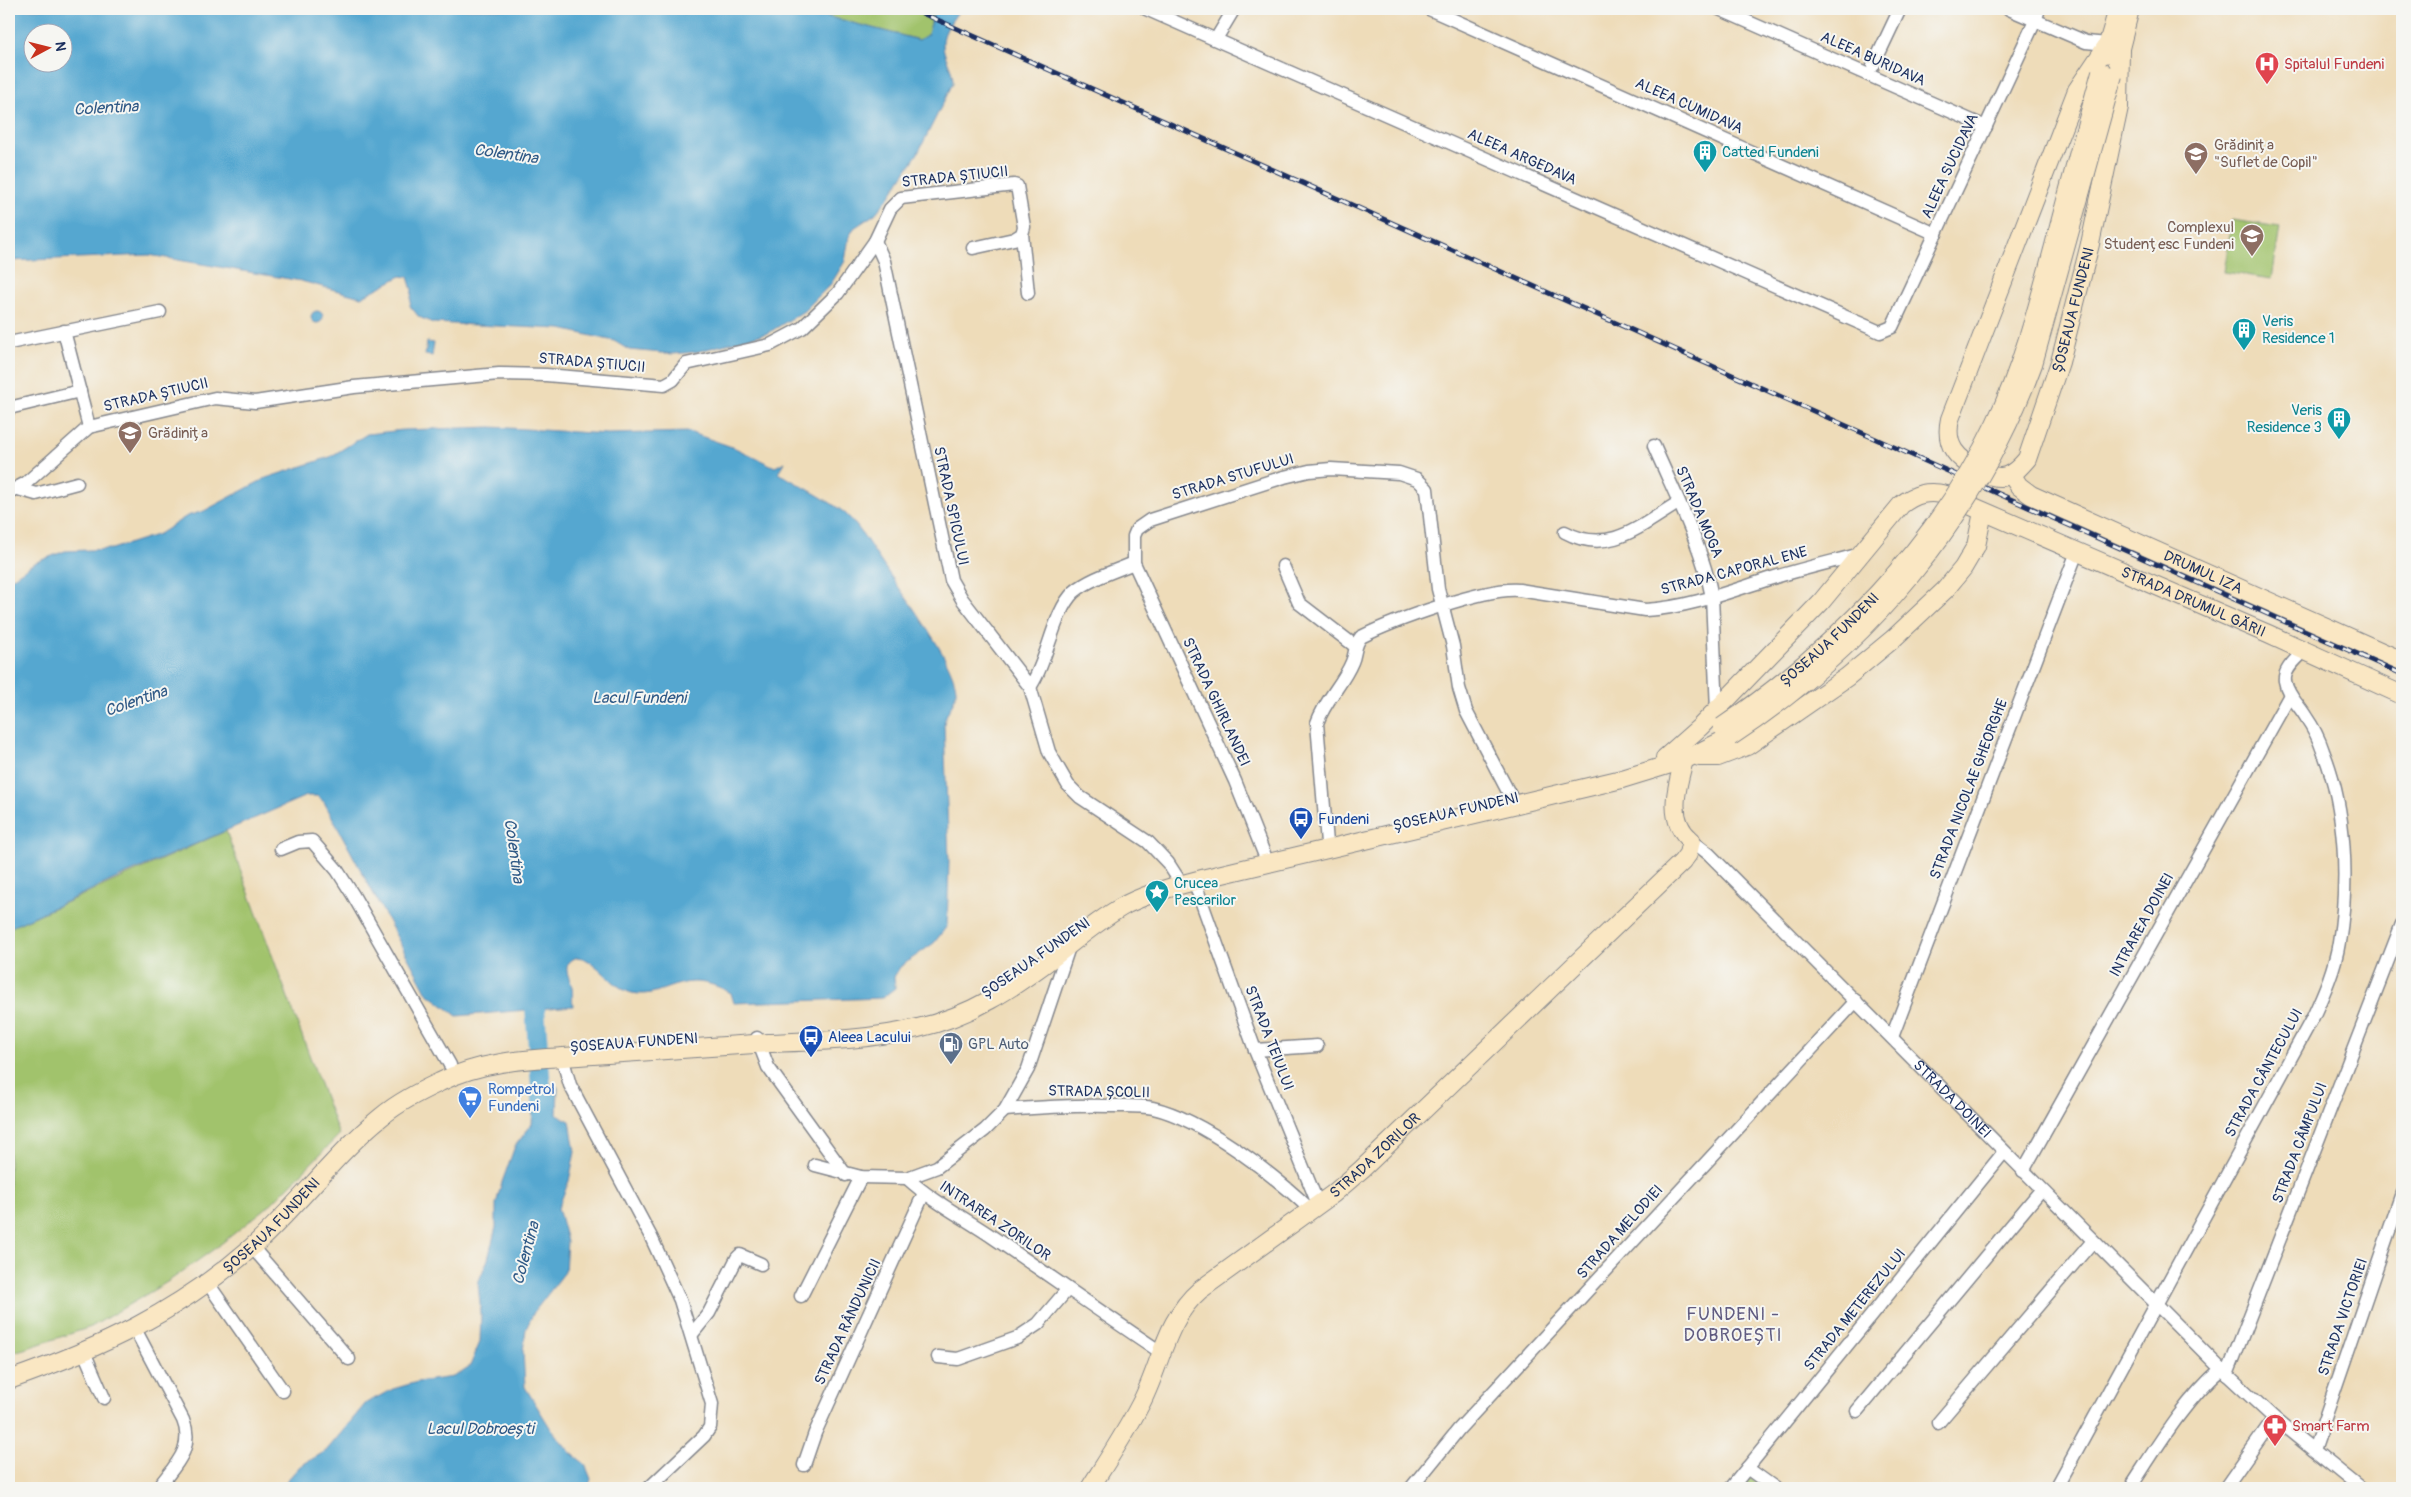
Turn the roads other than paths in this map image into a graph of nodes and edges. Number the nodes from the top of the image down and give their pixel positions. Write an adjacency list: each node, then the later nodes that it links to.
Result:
1 (1146, 9): 10 (street, ALEEA ARGEDAVA)
2 (1234, 9): 10 (street)
3 (1429, 9): 15 (street, ALEEA CUMIDAVA)
4 (1720, 9): 13 (street, ALEEA BURIDAVA)
5 (1900, 9): 12 (street)
6 (2009, 9): 9 (street)
7 (2118, 9): 11 (main road, ȘOSEAUA FUNDENI)
8 (2130, 9): 11 (main road, ȘOSEAUA FUNDENI)
9 (2037, 15): 11 (street); 13 (street, ALEEA SUCIDAVA)
10 (1216, 39): 21 (street, ALEEA ARGEDAVA)
11 (2114, 47): 27 (main road, ȘOSEAUA FUNDENI); 27 (main road, ȘOSEAUA FUNDENI); 45 (main road, ȘOSEAUA FUNDENI, bridge)
12 (1873, 66)
13 (1986, 127): 15 (street, ALEEA SUCIDAVA)
14 (1022, 234): 16 (street, STRADA ȘTIUCII); 17 (street); 18 (street)
15 (1936, 234): 21 (street, ALEEA SUCIDAVA)
16 (875, 241): 25 (street, STRADA ȘTIUCII); 42 (street, STRADA SPICULUI)
17 (973, 248)
18 (1028, 293)
19 (160, 312): 20 (street)
20 (64, 331): 22 (street); 23 (street)
21 (1885, 332)
22 (9, 343)
23 (80, 391): 24 (street); 25 (street)
24 (9, 408)
25 (89, 427): 29 (street, STRADA ȘTIUCII)
26 (1654, 446): 30 (street, STRADA MOGA)
27 (2011, 474): 41 (main road, DRUMUL IZA)
28 (77, 483): 29 (street)
29 (13, 490)
30 (1678, 503): 32 (street); 37 (street, STRADA MOGA)
31 (1983, 512): 33 (main road, STRADA DRUMUL GĂRII); 34 (main road, ȘOSEAUA FUNDENI); 46 (main road, ȘOSEAUA FUNDENI)
32 (1565, 532)
33 (2077, 552): 40 (main road, STRADA DRUMUL GĂRII); 56 (street, STRADA NICOLAE GHEORGHE)
34 (1861, 554): 37 (street, STRADA CAPORAL ENE); 45 (main road, ȘOSEAUA FUNDENI)
35 (1134, 563): 38 (street, STRADA STUFULUI); 42 (street); 51 (street, STRADA GHIRLANDEI)
36 (1283, 566): 39 (street)
37 (1712, 597): 38 (street, STRADA CAPORAL ENE); 45 (street, STRADA MOGA)
38 (1442, 606): 39 (street, STRADA CAPORAL ENE); 47 (street)
39 (1355, 646): 49 (street)
40 (2305, 650): 43 (street, STRADA CÂNTECULUI); 44 (main road, STRADA DRUMUL GĂRII)
41 (2402, 661)
42 (1030, 687): 52 (street, STRADA SPICULUI)
43 (2290, 695): 66 (street, INTRAREA DOINEI); 80 (street, STRADA CÂNTECULUI)
44 (2402, 695)
45 (1723, 725): 46 (main road, ȘOSEAUA FUNDENI); 47 (main road, ȘOSEAUA FUNDENI)
46 (1689, 758): 48 (main road, STRADA DOINEI); 52 (main road, ȘOSEAUA FUNDENI)
47 (1512, 798): 49 (main road, ȘOSEAUA FUNDENI)
48 (1691, 840): 55 (street, STRADA DOINEI); 73 (main road, STRADA ZORILOR)
49 (1327, 842): 51 (main road, ȘOSEAUA FUNDENI)
50 (281, 849): 62 (street)
51 (1265, 856): 52 (main road, ȘOSEAUA FUNDENI)
52 (1185, 880): 54 (main road, ȘOSEAUA FUNDENI); 57 (main road, ȘOSEAUA FUNDENI); 59 (street, STRADA TEIULUI)
53 (2402, 924): 88 (street, STRADA CÂMPULUI)
54 (1070, 944): 57 (main road, ȘOSEAUA FUNDENI); 63 (street)
55 (1856, 1001): 56 (street, STRADA DOINEI); 101 (street, STRADA MELODIEI)
56 (1892, 1037): 64 (street, STRADA DOINEI)
57 (757, 1040): 60 (main road, ȘOSEAUA FUNDENI); 67 (street)
58 (1317, 1046): 59 (street)
59 (1255, 1050): 73 (street, STRADA TEIULUI)
60 (561, 1054): 61 (main road, ȘOSEAUA FUNDENI); 82 (street)
61 (484, 1060): 62 (main road, ȘOSEAUA FUNDENI); 75 (main road, ȘOSEAUA FUNDENI)
62 (450, 1066): 87 (main road, ȘOSEAUA FUNDENI)
63 (1005, 1110): 69 (street); 73 (street, STRADA ȘCOLII)
64 (2004, 1152): 66 (street, STRADA DOINEI); 97 (street, STRADA METEREZULUI)
65 (815, 1165): 67 (street)
66 (2023, 1172): 70 (street, STRADA DOINEI)
67 (846, 1175): 68 (street)
68 (861, 1178): 69 (street); 79 (street)
69 (907, 1178): 71 (street, INTRAREA ZORILOR)
70 (2041, 1190): 74 (street, STRADA DOINEI); 92 (street)
71 (924, 1194): 78 (street, INTRAREA ZORILOR); 96 (street, STRADA RÂNDUNICII)
72 (2402, 1194): 95 (street, STRADA VICTORIEI)
73 (1315, 1207): 84 (main road, STRADA ZORILOR)
74 (2093, 1241): 80 (street, STRADA DOINEI); 94 (street)
75 (252, 1247): 77 (main road, ȘOSEAUA FUNDENI); 86 (street)
76 (762, 1264): 82 (street)
77 (207, 1282): 81 (main road, ȘOSEAUA FUNDENI); 90 (street)
78 (1067, 1290): 84 (street, INTRAREA ZORILOR); 85 (street)
79 (801, 1296)
80 (2156, 1304): 88 (street, STRADA DOINEI); 104 (street, STRADA CÂNTECULUI)
81 (135, 1328): 83 (main road, ȘOSEAUA FUNDENI); 98 (street)
82 (692, 1334): 99 (street)
83 (84, 1352): 89 (main road, ȘOSEAUA FUNDENI); 91 (street)
84 (1162, 1353): 100 (main road, STRADA ZORILOR)
85 (938, 1357)
86 (349, 1359)
87 (9, 1368)
88 (2224, 1372): 93 (street, STRADA DOINEI); 105 (street)
89 (9, 1380)
90 (283, 1391)
91 (104, 1398)
92 (1857, 1411)
93 (2274, 1418): 95 (street, STRADA DOINEI); 106 (street)
94 (1938, 1423)
95 (2314, 1450): 107 (street, STRADA DOINEI)
96 (804, 1465)
97 (1748, 1468): 102 (street, STRADA METEREZULUI); 103 (street)
98 (158, 1488)
99 (649, 1488)
100 (1090, 1488)
101 (1411, 1488)
102 (1731, 1488)
103 (1775, 1488)
104 (2056, 1488)
105 (2130, 1488)
106 (2225, 1488)
107 (2360, 1488)

